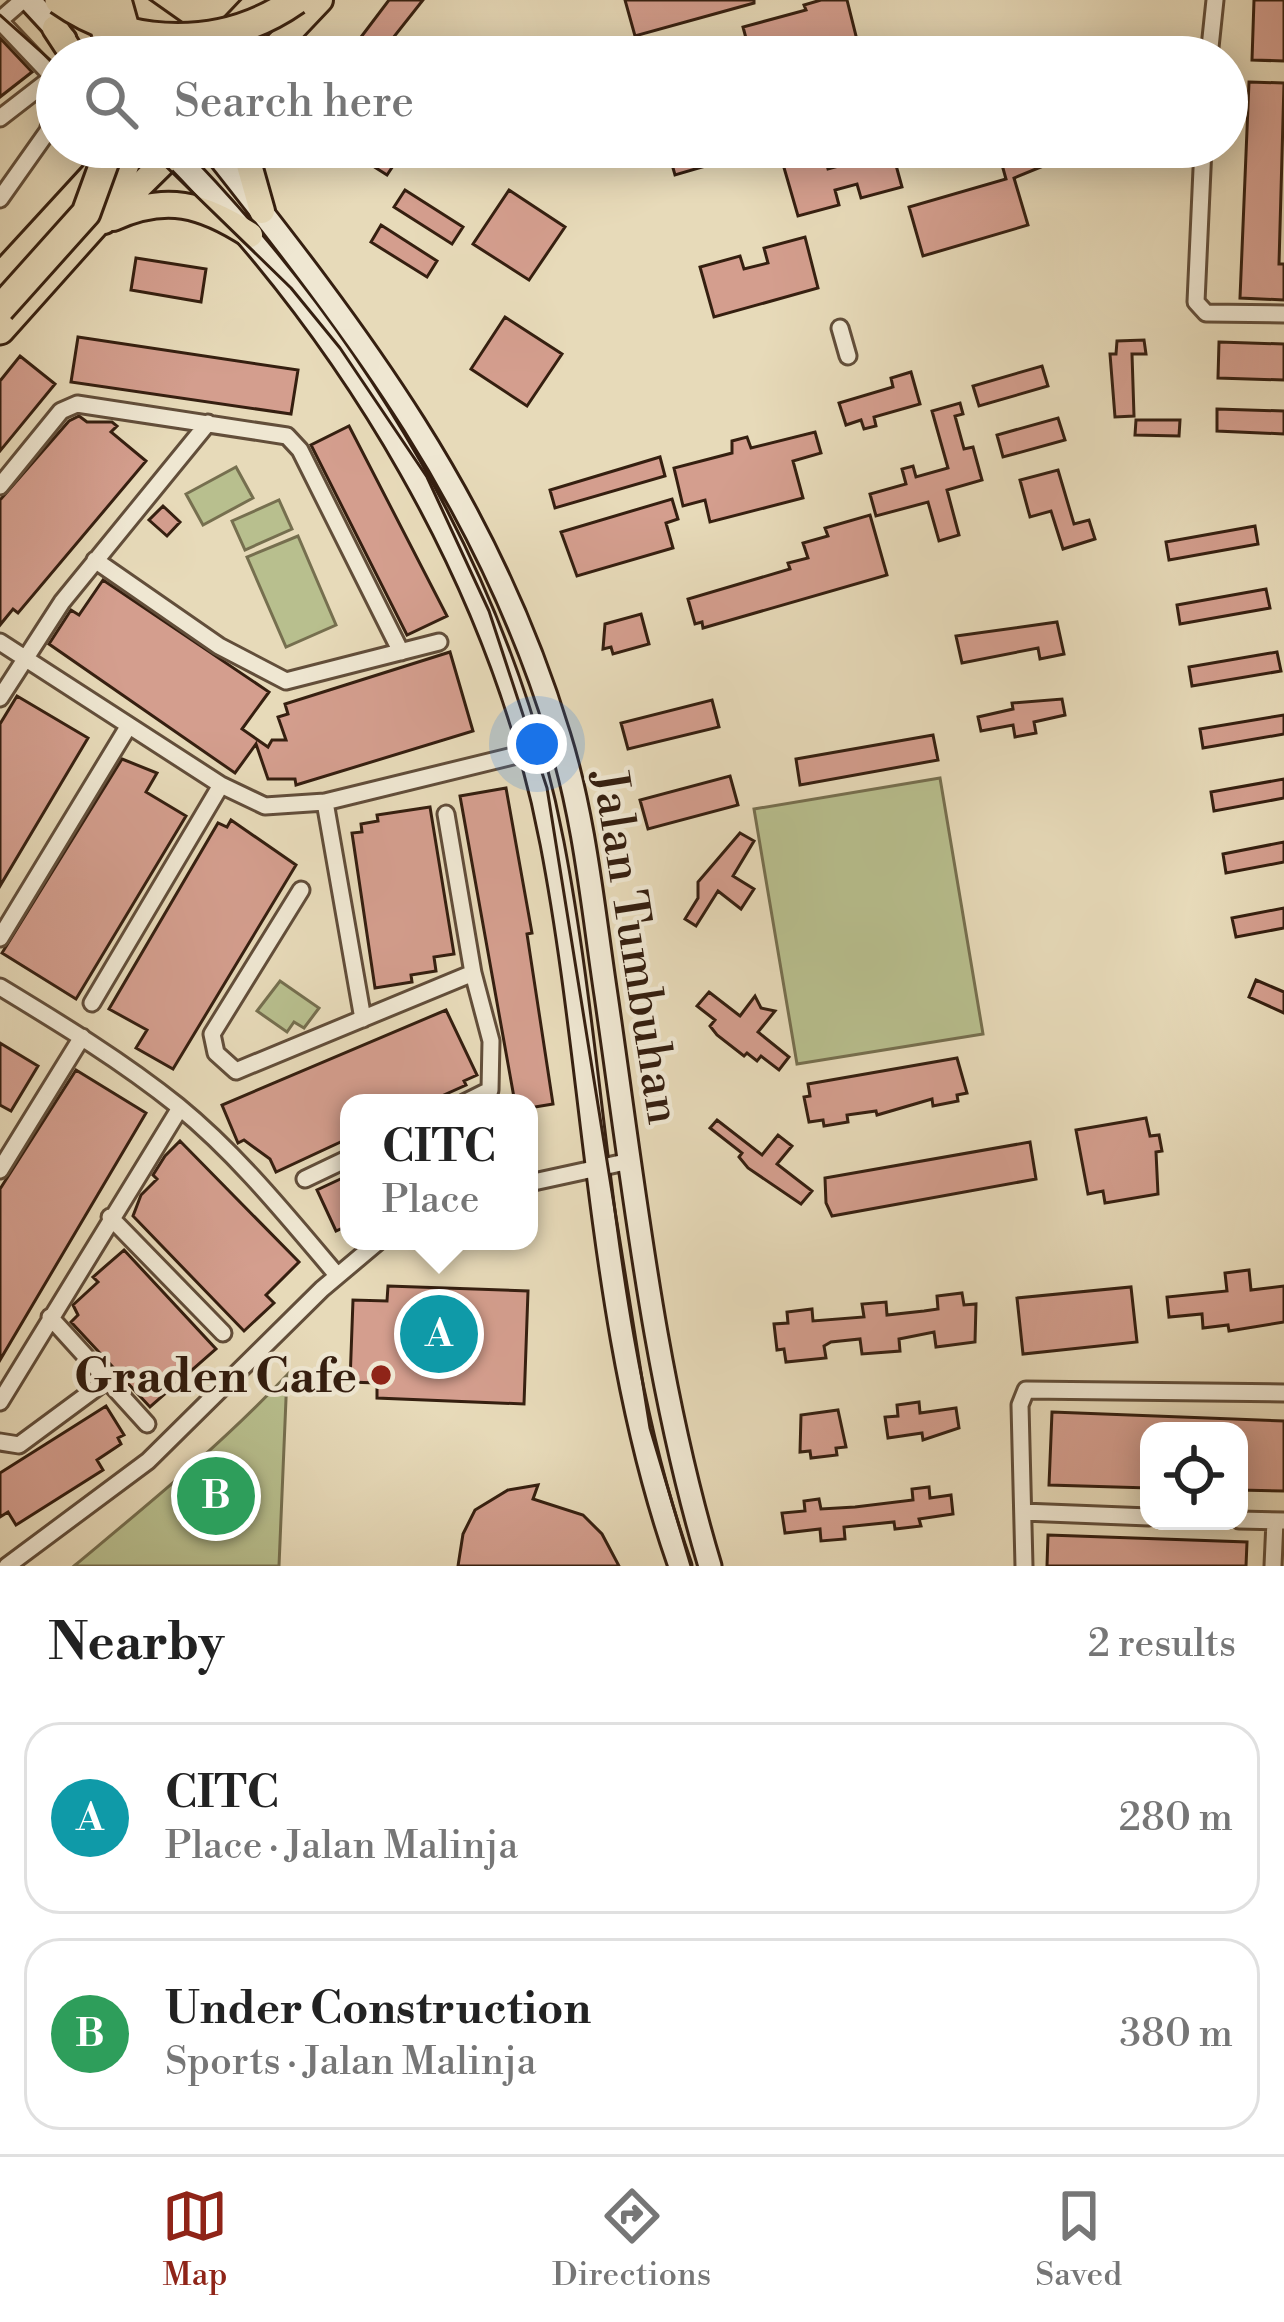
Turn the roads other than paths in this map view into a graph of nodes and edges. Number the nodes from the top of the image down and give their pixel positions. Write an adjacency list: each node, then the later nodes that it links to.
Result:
1 (26, 0): 10 (main road); 11 (street)
2 (87, 0): 12 (main road)
3 (98, 0): 13 (highway, bridge)
4 (117, 0): 14 (highway, bridge)
5 (127, 0): 16 (main road)
6 (259, 0): 18 (main road)
7 (296, 0): 17 (highway, bridge)
8 (320, 0): 19 (main road)
9 (1215, 0): 20 (street)
10 (57, 14): 15 (highway, bridge)
11 (0, 20): 21 (street)
12 (114, 36)
13 (118, 36)
14 (125, 36)
15 (154, 36)
16 (179, 36)
17 (204, 36)
18 (225, 36)
19 (286, 36)
20 (1211, 36)
21 (36, 65)
22 (36, 100): 23 (street)
23 (0, 118)
24 (36, 147): 35 (street)
25 (83, 168): 34 (main road)
26 (100, 168): 34 (main road)
27 (102, 168): 40 (highway, bridge)
28 (123, 168): 43 (highway)
29 (155, 168): 37 (main road)
30 (190, 168): 38 (main road, Jalan Tumbuhan)
31 (228, 168): 36 (main road, Jalan Tumbuhan)
32 (250, 168): 36 (main road)
33 (1202, 168): 41 (street)
34 (71, 198): 39 (main road)
35 (0, 199)
36 (262, 211): 48 (main road, Jalan Tumbuhan)
37 (101, 224): 38 (main road); 43 (main road)
38 (250, 235): 49 (main road, Jalan Tumbuhan)
39 (0, 276)
40 (0, 309)
41 (1284, 314)
42 (840, 328): 44 (street)
43 (0, 334)
44 (848, 356)
45 (208, 423): 46 (street); 47 (street); 53 (street)
46 (0, 486)
47 (95, 560): 53 (street); 54 (street)
48 (494, 571): 49 (main road); 50 (main road, Jalan Tumbuhan)
49 (476, 600): 55 (main road, Jalan Tumbuhan)
50 (527, 640): 55 (main road); 59 (main road, Jalan Tumbuhan)
51 (0, 642): 54 (street)
52 (439, 642): 53 (street)
53 (401, 652)
54 (23, 658): 56 (street); 57 (street)
55 (506, 672): 58 (main road, Jalan Tumbuhan)
56 (0, 698)
57 (128, 727): 60 (street); 65 (street)
58 (532, 751): 59 (street); 61 (main road, Jalan Tumbuhan); 62 (street)
59 (564, 755): 61 (main road); 73 (main road, Jalan Tumbuhan)
60 (221, 785): 62 (street); 68 (street)
61 (543, 798): 74 (main road, Jalan Tumbuhan)
62 (325, 802): 69 (street)
63 (446, 814): 66 (street)
64 (302, 890): 69 (street)
65 (0, 938)
66 (473, 973): 69 (street); 71 (street)
67 (0, 987): 70 (street)
68 (92, 1003)
69 (363, 1019)
70 (82, 1037): 72 (street); 78 (street)
71 (482, 1094)
72 (180, 1108): 81 (street); 85 (street)
73 (623, 1114): 74 (main road); 76 (main road, Jalan Tumbuhan)
74 (591, 1119): 77 (main road, Jalan Tumbuhan)
75 (340, 1162): 79 (street)
76 (630, 1162): 77 (street); 82 (main road, Jalan Tumbuhan)
77 (598, 1169): 80 (street); 83 (main road, Jalan Tumbuhan)
78 (0, 1170)
79 (305, 1179)
80 (538, 1181)
81 (110, 1217): 86 (street); 87 (street)
82 (641, 1225): 83 (main road); 99 (main road, Jalan Tumbuhan)
83 (608, 1228): 98 (main road, Jalan Tumbuhan)
84 (368, 1250): 85 (street)
85 (337, 1275): 97 (street)
86 (50, 1317): 88 (street); 90 (street)
87 (223, 1333)
88 (107, 1380): 91 (street); 92 (street)
89 (1284, 1393): 93 (street)
90 (0, 1402)
91 (147, 1424)
92 (0, 1442)
93 (1024, 1512): 94 (street); 100 (street)
94 (1140, 1517)
95 (1248, 1520): 96 (street)
96 (1280, 1521): 101 (street)
97 (7, 1566)
98 (680, 1566)
99 (710, 1566)
100 (1024, 1566)
101 (1274, 1566)

